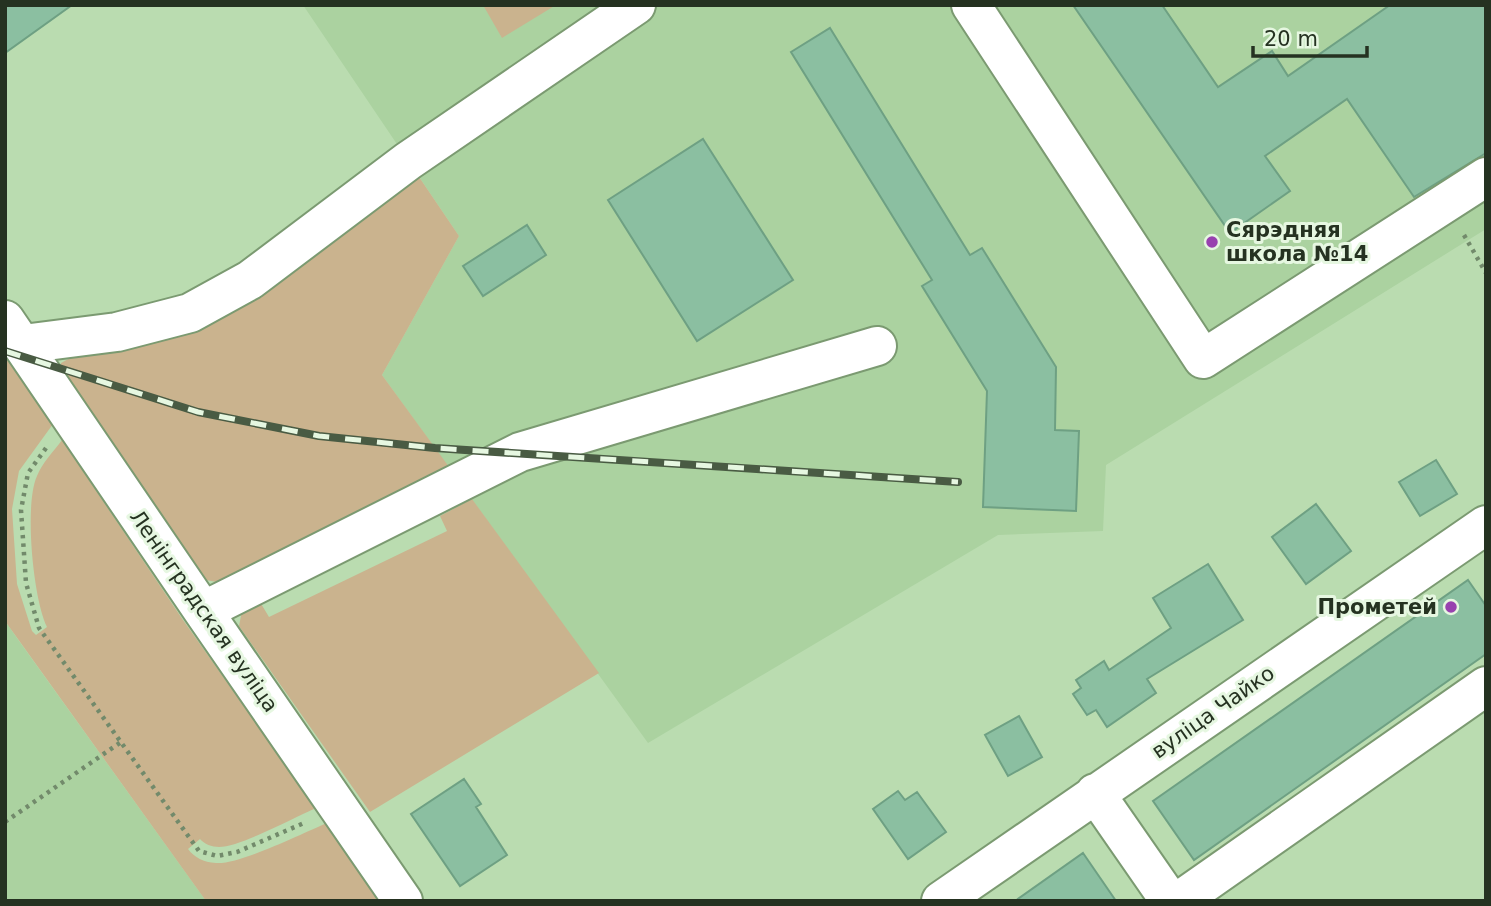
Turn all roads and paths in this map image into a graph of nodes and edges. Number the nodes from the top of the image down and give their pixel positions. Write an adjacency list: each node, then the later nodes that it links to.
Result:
1 (636, 5): 4 (street)
2 (971, 5): 3 (street)
3 (1486, 177)
4 (14, 332): 6 (street, Ленінградская вуліца)
5 (877, 346): 8 (street)
6 (70, 414): 8 (street, Ленінградская вуліца); 10 (path)
7 (1482, 535): 11 (street, вуліца Чайко)
8 (203, 611): 12 (street, Ленінградская вуліца)
9 (1486, 686): 17 (street)
10 (121, 741): 12 (path); 13 (path)
11 (1095, 793): 15 (street, вуліца Чайко); 16 (street)
12 (341, 807): 14 (street, Ленінградская вуліца)
13 (5, 822)
14 (403, 901)
15 (941, 901)
16 (1170, 901)
17 (1180, 901)

